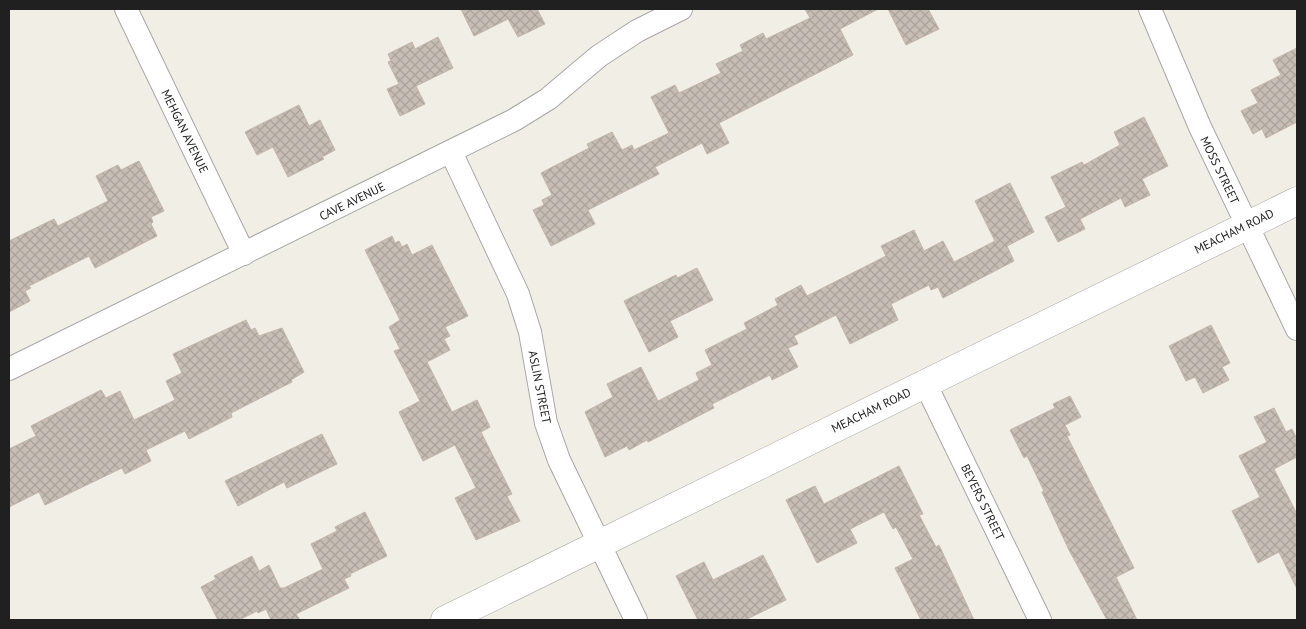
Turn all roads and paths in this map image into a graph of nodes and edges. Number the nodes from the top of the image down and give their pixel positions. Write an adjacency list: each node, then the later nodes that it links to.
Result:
1 (126, 9): 7 (street, MEHGAN AVENUE)
2 (682, 9): 4 (street, CAVE AVENUE)
3 (1150, 9): 6 (street, MOSS STREET)
4 (451, 152): 7 (street, CAVE AVENUE); 11 (street, ASLIN STREET)
5 (1297, 200): 6 (street, MEACHAM ROAD)
6 (1247, 225): 8 (street, MOSS STREET); 10 (street, MEACHAM ROAD)
7 (244, 254): 9 (street, CAVE AVENUE)
8 (1297, 329)
9 (9, 369)
10 (926, 383): 11 (street, MEACHAM ROAD); 14 (street, BEYERS STREET)
11 (599, 544): 12 (street, MEACHAM ROAD); 13 (street, ASLIN STREET)
12 (445, 620)
13 (636, 620)
14 (1040, 620)

